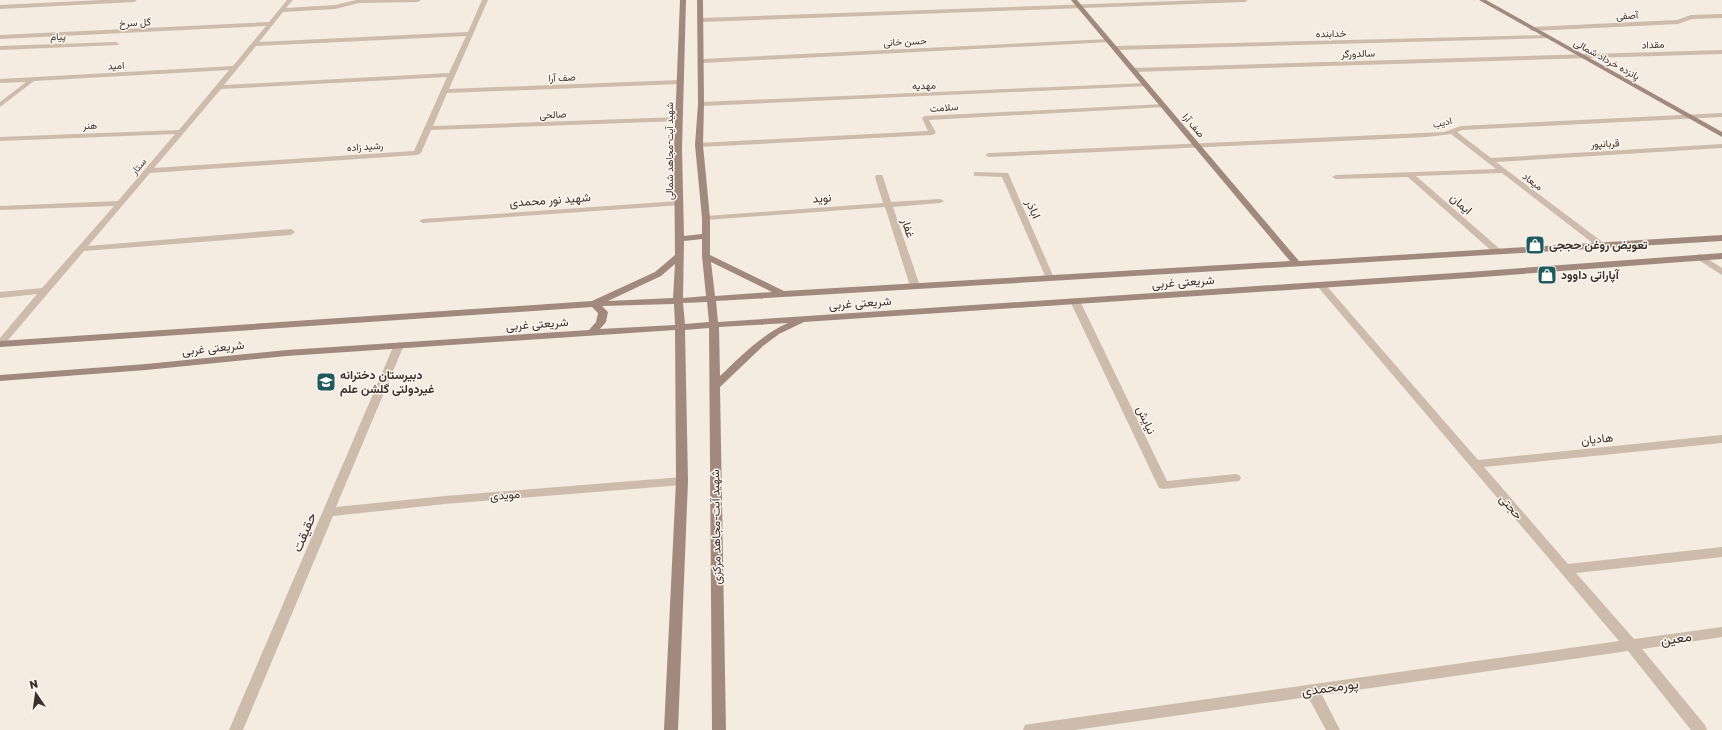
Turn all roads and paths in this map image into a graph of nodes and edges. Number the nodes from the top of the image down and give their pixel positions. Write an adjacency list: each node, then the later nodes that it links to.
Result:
1 (134, 0): 10 (street)
2 (290, 0): 12 (street, ستار)
3 (418, 0): 12 (street)
4 (485, 0): 17 (street, رشید زاده)
5 (683, 0): 33 (main road, شهید آیت-مجاهد شمالی)
6 (700, 0): 14 (main road)
7 (1074, 0): 11 (main road, صف آرا)
8 (1245, 0): 11 (street)
9 (1482, 0): 16 (main road, پانزده خرداد شمالی)
10 (0, 7)
11 (1080, 7): 14 (street); 20 (main road, صف آرا)
12 (282, 10): 15 (street, ستار)
13 (1722, 16): 16 (street, آصفی)
14 (702, 20): 27 (main road)
15 (270, 24): 18 (street, گل سرخ); 22 (street, ستار)
16 (1532, 29): 19 (main road, پانزده خرداد شمالی)
17 (470, 34): 22 (street); 30 (street, رشید زاده)
18 (0, 37)
19 (1547, 37): 24 (street, خدابنده); 26 (main road, پانزده خرداد شمالی)
20 (1109, 41): 24 (main road, صف آرا); 27 (street, حسن خانی)
21 (116, 44): 23 (street, پیام)
22 (254, 44): 28 (street, ستار)
23 (0, 48)
24 (1115, 48): 29 (main road, صف آرا)
25 (1722, 52): 26 (street, مقداد)
26 (1584, 56): 29 (street, سالدورگر); 41 (main road, پانزده خرداد شمالی)
27 (702, 61): 37 (main road)
28 (234, 68): 31 (street, امید); 35 (street, ستار)
29 (1134, 70): 34 (main road, صف آرا)
30 (452, 75): 35 (street); 36 (street, رشید زاده)
31 (34, 80): 32 (street, امید); 38 (street)
32 (0, 81)
33 (680, 82): 36 (street, صف آرا); 42 (main road, شهید آیت-مجاهد شمالی)
34 (1147, 85): 37 (street, مهدیه); 39 (main road, صف آرا)
35 (219, 87): 45 (street, ستار)
36 (445, 91): 43 (street, رشید زاده)
37 (701, 104): 48 (main road)
38 (0, 106)
39 (1164, 106): 48 (street, سلامت); 49 (main road, صف آرا)
40 (1722, 115): 41 (street, ادیب)
41 (1690, 117): 44 (street, ادیب); 46 (main road, پانزده خرداد شمالی)
42 (679, 119): 43 (street, صالحی); 61 (main road, شهید آیت-مجاهد شمالی)
43 (428, 128): 54 (street, رشید زاده)
44 (1451, 131): 49 (street, ادیب); 52 (street, میعاد)
45 (180, 132): 47 (street, هنر); 54 (street, ستار)
46 (1722, 135)
47 (0, 139)
48 (698, 145): 64 (main road)
49 (1198, 145): 51 (street, ادیب); 77 (main road, صف آرا)
50 (1722, 146): 52 (street, قربانپور)
51 (989, 155)
52 (1489, 160): 53 (street, میعاد)
53 (1503, 171): 56 (street); 70 (street, میعاد)
54 (147, 172): 60 (street, ستار)
55 (977, 174): 79 (street, اباذر)
56 (1410, 174): 57 (street); 72 (street, ایمان)
57 (1336, 177)
58 (879, 178): 62 (street, غفار)
59 (940, 201): 62 (street, نوید)
60 (120, 202): 63 (street); 71 (street, ستار)
61 (679, 203): 65 (street, شهید نور محمدی); 69 (main road, شهید آیت-مجاهد شمالی)
62 (888, 205): 64 (street, نوید); 81 (street, غفار)
63 (0, 208)
64 (706, 218): 67 (main road)
65 (423, 221)
66 (291, 232): 71 (street)
67 (706, 236): 69 (main road); 74 (main road)
68 (1722, 238): 70 (main road, شریعتی غربی)
69 (680, 239): 73 (main road, شهید آیت-مجاهد شمالی)
70 (1602, 246): 72 (main road, شریعتی غربی)
71 (81, 249): 82 (street, ستار)
72 (1498, 252): 77 (main road, شریعتی غربی)
73 (679, 256): 86 (main road, شهید آیت-مجاهد شمالی); 88 (main road)
74 (706, 256): 83 (main road); 85 (main road)
75 (1722, 256): 76 (main road, شریعتی غربی)
76 (1700, 257): 78 (street); 80 (main road, شریعتی غربی)
77 (1297, 264): 79 (main road, شریعتی غربی)
78 (1722, 272)
79 (1050, 278): 81 (main road, شریعتی غربی)
80 (1321, 285): 87 (main road, شریعتی غربی); 98 (street, حجتی)
81 (914, 286): 83 (main road, شریعتی غربی)
82 (45, 291): 84 (street); 93 (street, ستار)
83 (783, 294): 85 (main road, شریعتی غربی)
84 (0, 295)
85 (711, 298): 86 (main road, شریعتی غربی); 90 (main road, شهید آیت-مجاهد مرکزی)
86 (678, 301): 88 (main road, شریعتی غربی); 91 (main road, شهید آیت-مجاهد شمالی)
87 (1076, 301): 89 (main road, شریعتی غربی); 99 (street, نیایش)
88 (594, 304): 92 (main road); 93 (main road, شریعتی غربی)
89 (805, 318): 90 (main road, شریعتی غربی); 96 (main road)
90 (714, 324): 91 (main road, شریعتی غربی); 96 (main road, شهید آیت-مجاهد مرکزی)
91 (680, 326): 92 (main road, شریعتی غربی); 100 (main road)
92 (593, 332): 94 (main road, شریعتی غربی)
93 (0, 344)
94 (399, 345): 95 (main road, شریعتی غربی); 101 (street, حقیقت)
95 (0, 378)
96 (715, 386): 109 (main road, شهید آیت-مجاهد مرکزی)
97 (1722, 440): 98 (street, هادیان)
98 (1475, 464): 103 (street, حجتی)
99 (1235, 478)
100 (682, 481): 101 (street, مویدی); 108 (main road)
101 (328, 512): 107 (street, حقیقت)
102 (1722, 552): 103 (street)
103 (1565, 569): 105 (street, حجتی)
104 (1722, 632): 105 (street, معین)
105 (1630, 644): 106 (street, پورمحمدی); 112 (street, حجتی)
106 (1312, 690): 110 (street, پورمحمدی); 111 (street)
107 (236, 730)
108 (672, 730)
109 (719, 730)
110 (1030, 730)
111 (1333, 730)
112 (1700, 730)

